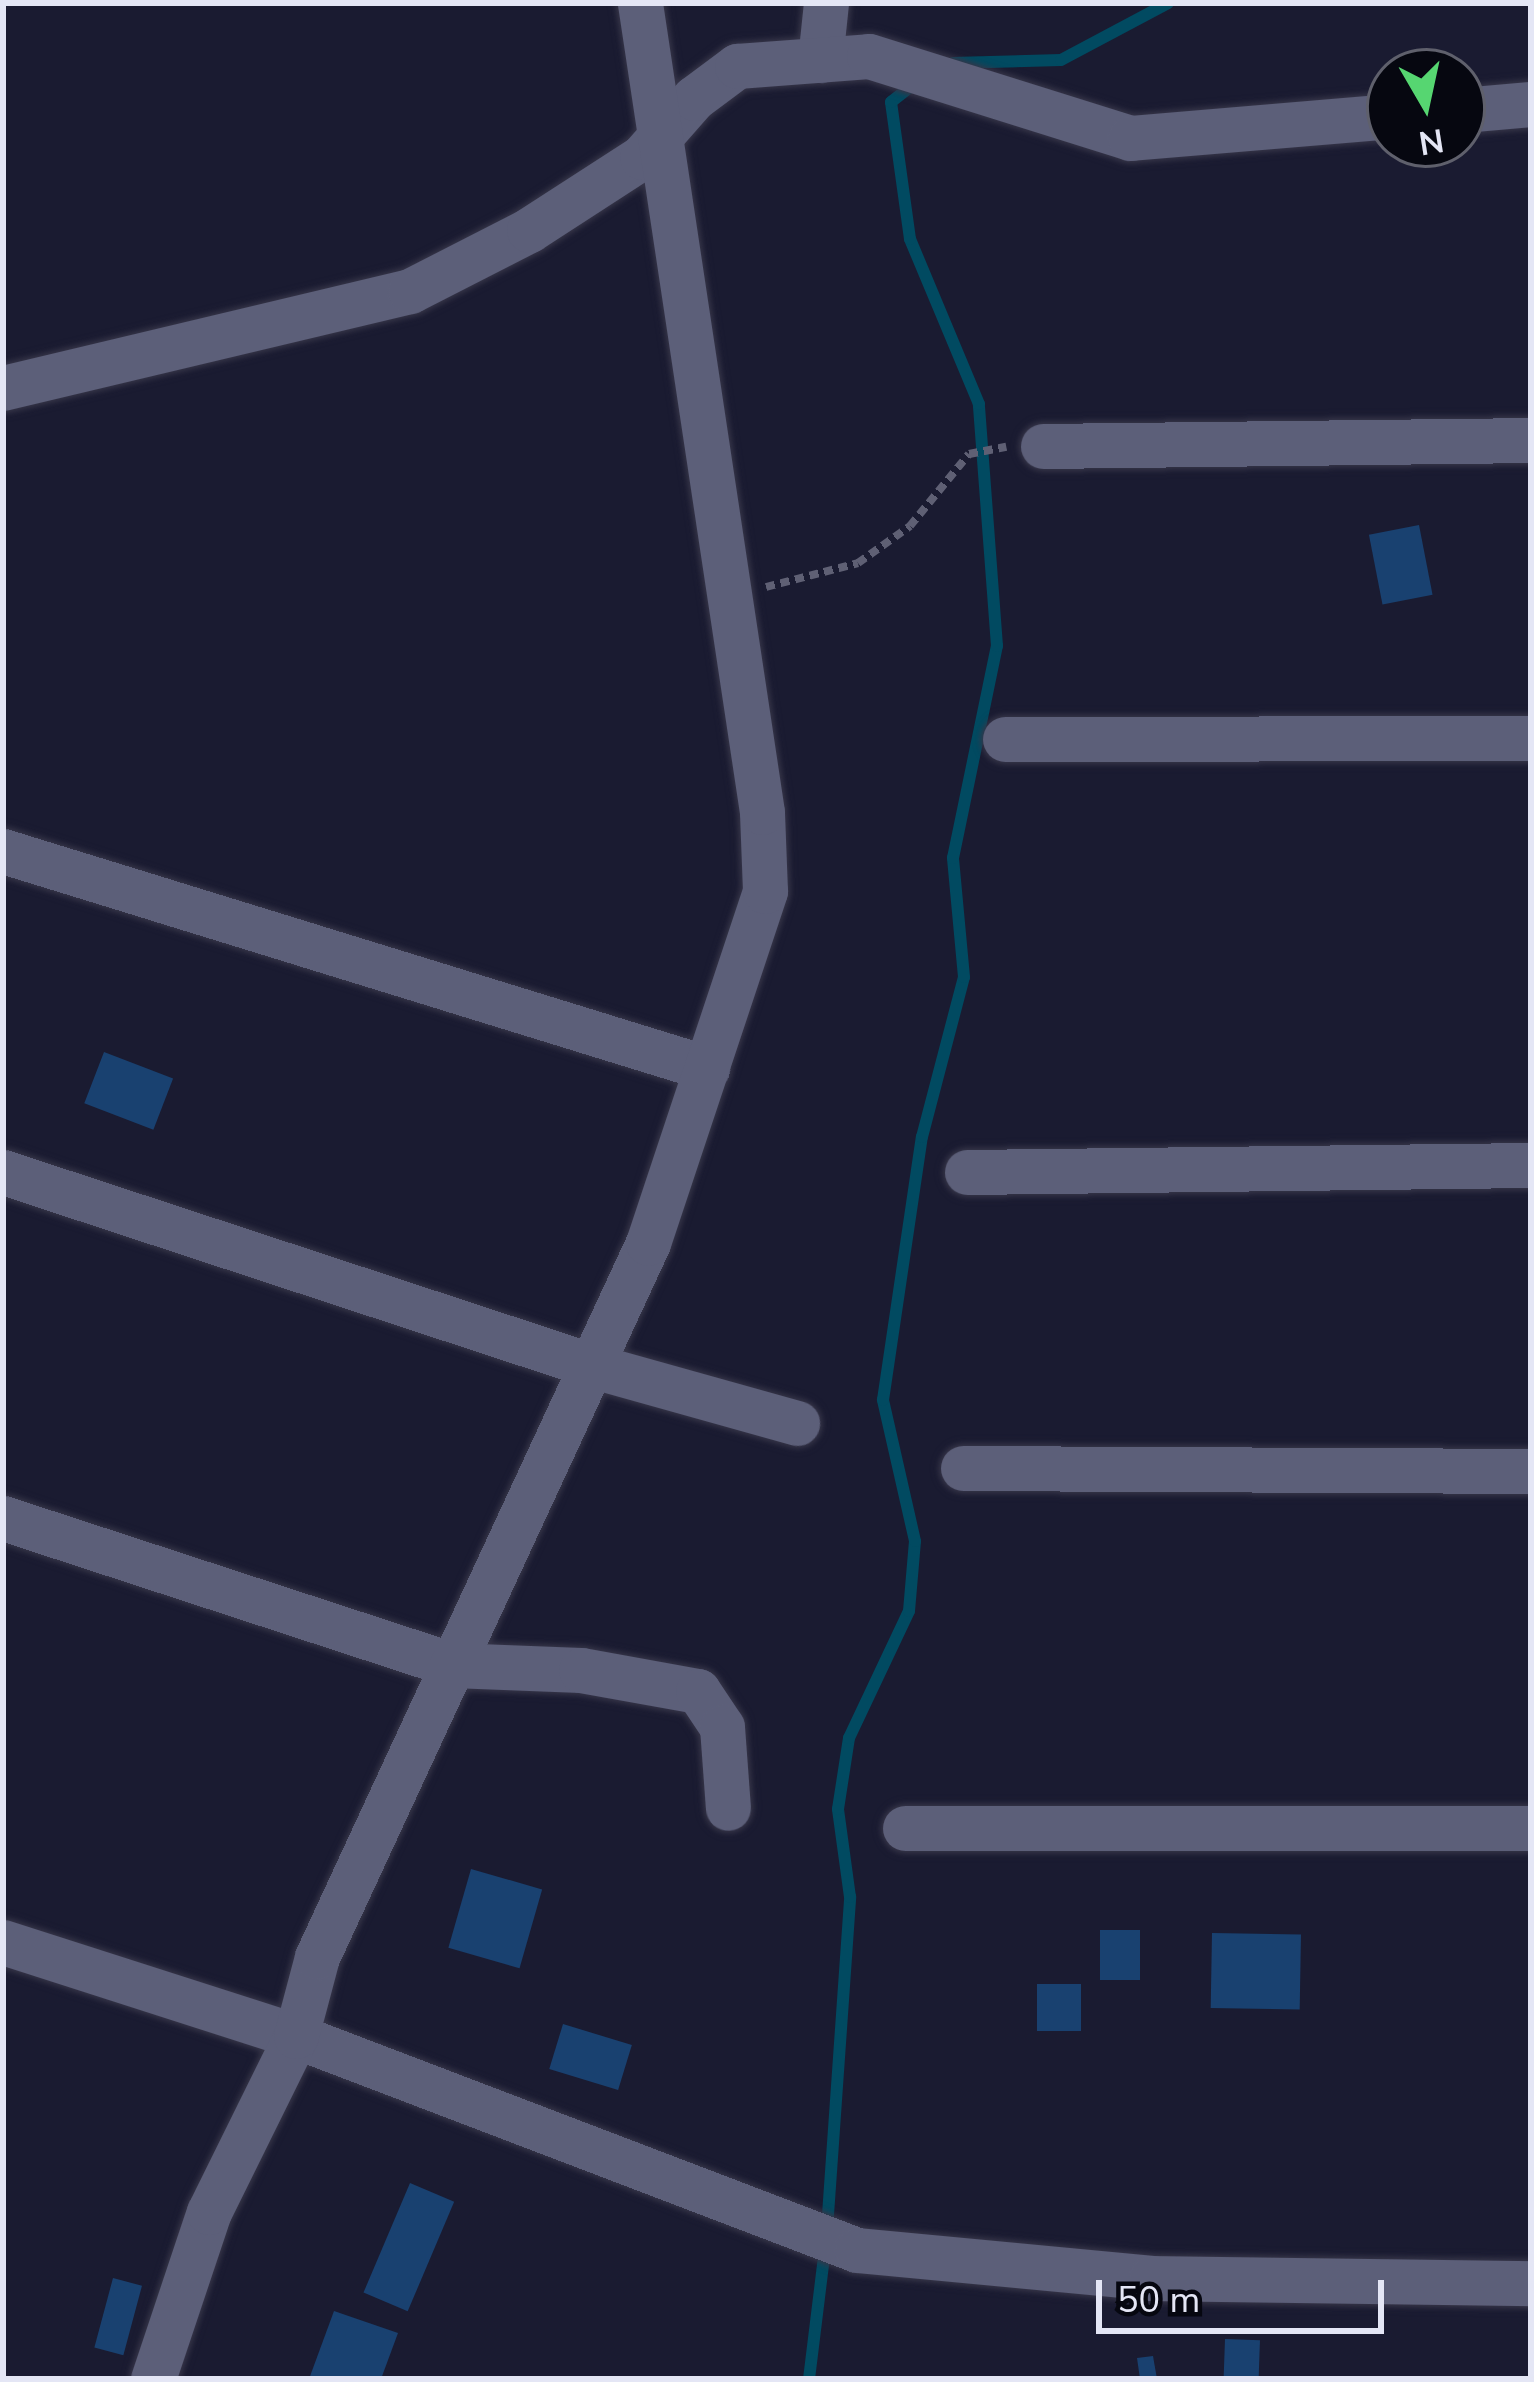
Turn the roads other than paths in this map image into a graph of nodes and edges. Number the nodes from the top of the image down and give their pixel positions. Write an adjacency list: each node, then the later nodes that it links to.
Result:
1 (640, 3): 7 (street)
2 (826, 3): 3 (street)
3 (820, 60): 6 (street); 7 (street)
4 (1531, 104): 5 (street)
5 (1486, 108)
6 (1366, 118)
7 (666, 138): 8 (street); 14 (street)
8 (3, 388)
9 (1531, 440): 10 (street)
10 (1043, 446)
11 (1531, 738): 12 (street)
12 (1005, 740)
13 (3, 850): 14 (street)
14 (706, 1068): 18 (street)
15 (1531, 1165): 17 (street)
16 (3, 1172): 18 (street)
17 (968, 1172)
18 (592, 1366): 19 (street); 23 (street)
19 (797, 1423)
20 (963, 1468): 21 (street)
21 (1531, 1471)
22 (3, 1518): 23 (street)
23 (452, 1665): 24 (street); 28 (street)
24 (728, 1808)
25 (905, 1828): 26 (street)
26 (1531, 1828)
27 (3, 1942): 28 (street)
28 (296, 2036): 29 (street); 30 (street)
29 (1531, 2283)
30 (153, 2379)

